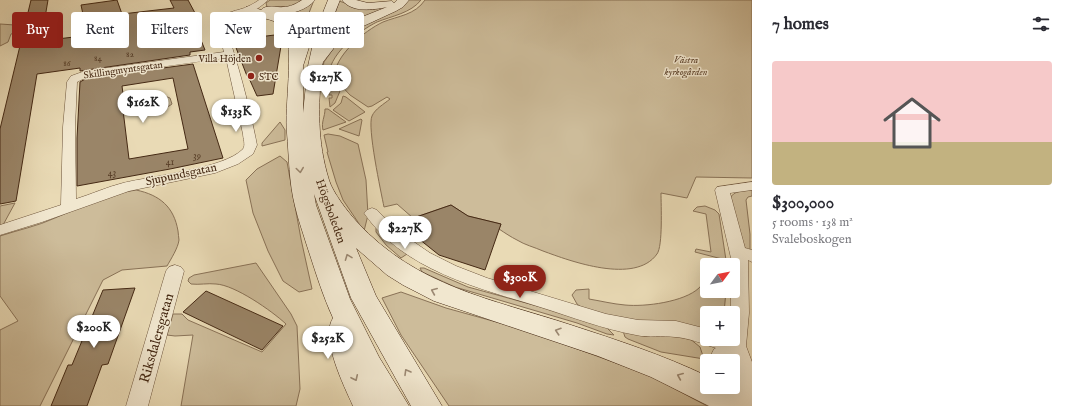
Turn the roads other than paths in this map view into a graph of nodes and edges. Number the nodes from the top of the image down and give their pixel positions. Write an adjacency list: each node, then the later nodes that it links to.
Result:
1 (309, 0): 7 (main road)
2 (320, 0): 9 (main road, Högsboleden)
3 (334, 0): 9 (main road, Högsboleden)
4 (348, 0): 5 (main road)
5 (392, 0)
6 (402, 0): 9 (main road)
7 (257, 4): 8 (street, Sjupundsgatan); 9 (main road)
8 (230, 54): 12 (street, Skillingmyntsgatan); 12 (street, Sjupundsgatan)
9 (306, 66): 10 (main road, Högsboleden); 19 (main road, Högsboleden, one-way to 19)
10 (319, 181): 17 (main road); 28 (main road, Högsboleden, one-way to 10)
11 (752, 186): 15 (street)
12 (69, 207): 14 (street, Sjupundsgatan)
13 (372, 213): 16 (street)
14 (0, 230)
15 (745, 254): 20 (street)
16 (424, 257): 17 (street); 21 (street)
17 (396, 269): 24 (main road, one-way to 17)
18 (175, 271): 25 (street, Riksdalersgatan)
19 (337, 299): 26 (main road, one-way to 26); 27 (main road, Högsboleden)
20 (740, 313)
21 (700, 335)
22 (736, 346): 23 (street); 24 (street)
23 (723, 354)
24 (725, 399)
25 (137, 406)
26 (368, 406)
27 (394, 406)
28 (427, 406)

